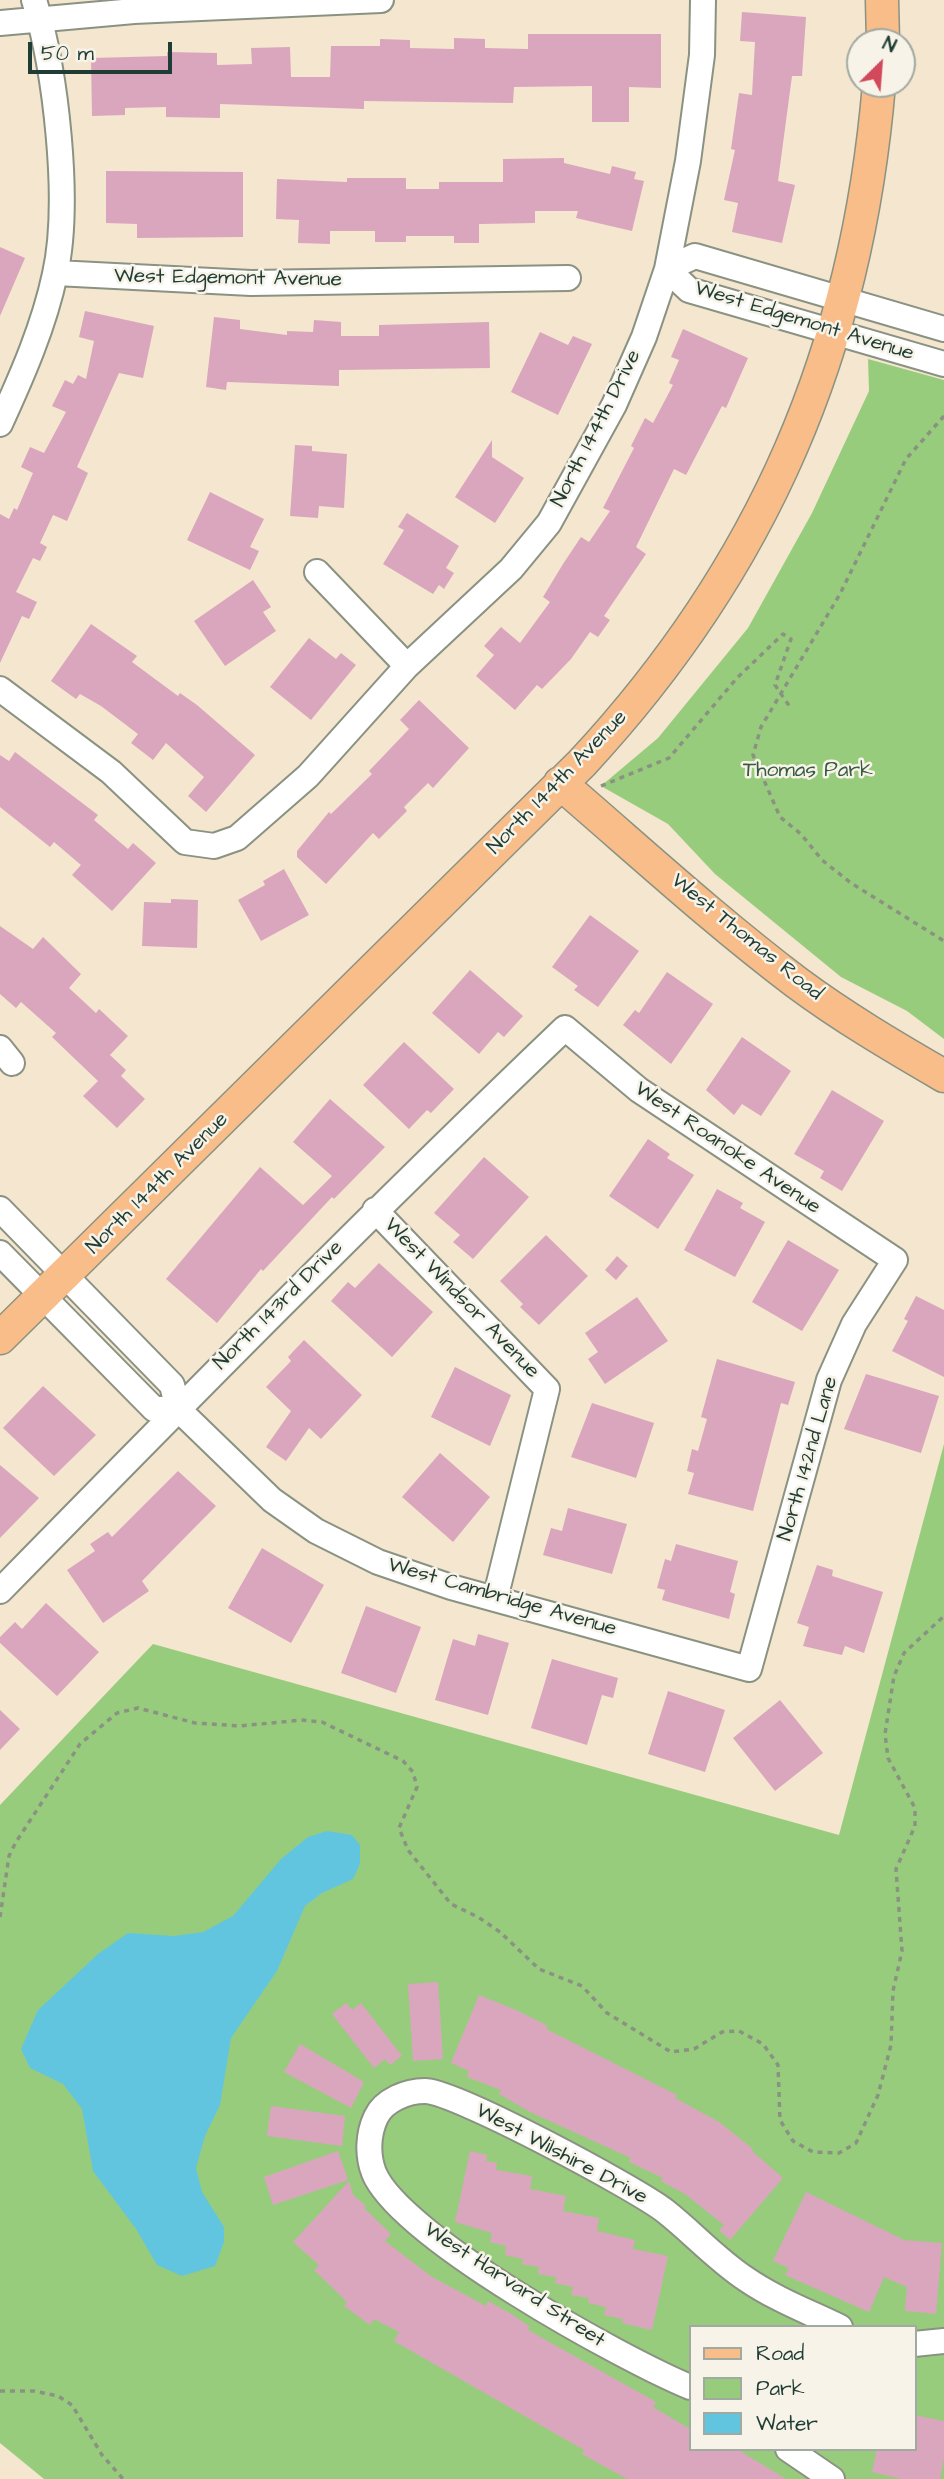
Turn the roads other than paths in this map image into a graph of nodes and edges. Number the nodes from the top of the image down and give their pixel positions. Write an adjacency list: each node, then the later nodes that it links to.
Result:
1 (381, 0): 4 (street)
2 (703, 0): 8 (street, North 144th Drive)
3 (882, 0): 6 (main road)
4 (37, 10): 5 (street); 9 (street)
5 (0, 23)
6 (883, 28)
7 (878, 98): 11 (main road, North 144th Avenue)
8 (667, 269): 11 (street, West Edgemont Avenue); 13 (street, West Edgemont Avenue); 18 (street, North 144th Drive)
9 (56, 273): 10 (street, West Edgemont Avenue); 15 (street)
10 (568, 278)
11 (844, 302): 12 (street, West Edgemont Avenue); 13 (main road, North 144th Avenue)
12 (944, 329)
13 (836, 332): 14 (street, West Edgemont Avenue); 20 (main road, North 144th Avenue)
14 (944, 364)
15 (11, 373): 16 (street)
16 (0, 424)
17 (317, 572): 18 (street)
18 (407, 666): 19 (street, North 144th Drive)
19 (0, 689)
20 (560, 783): 22 (main road, West Thomas Road); 27 (main road, North 144th Avenue)
21 (565, 1028): 24 (street, North 143rd Drive); 26 (street, West Roanoke Avenue)
22 (944, 1076)
23 (0, 1209): 27 (street, West Cambridge Avenue)
24 (374, 1210): 31 (street, North 143rd Drive); 33 (street, West Windsor Avenue)
25 (0, 1253): 27 (street, West Cambridge Avenue)
26 (895, 1260): 34 (street, North 142nd Lane)
27 (55, 1286): 28 (main road, North 144th Avenue); 29 (street, West Cambridge Avenue); 30 (street, West Cambridge Avenue)
28 (0, 1338)
29 (140, 1353): 30 (street); 31 (street, West Cambridge Avenue)
30 (120, 1373): 31 (street, West Cambridge Avenue)
31 (178, 1409): 32 (street, North 143rd Drive); 33 (street, West Cambridge Avenue)
32 (0, 1591)
33 (495, 1599): 34 (street, West Cambridge Avenue)
34 (749, 1669)
35 (379, 2112): 36 (street, West Wilshire Drive); 39 (street, West Harvard Street)
36 (836, 2325)
37 (944, 2341): 38 (street)
38 (916, 2344)
39 (688, 2386)
40 (791, 2451): 41 (street)
41 (832, 2479)

